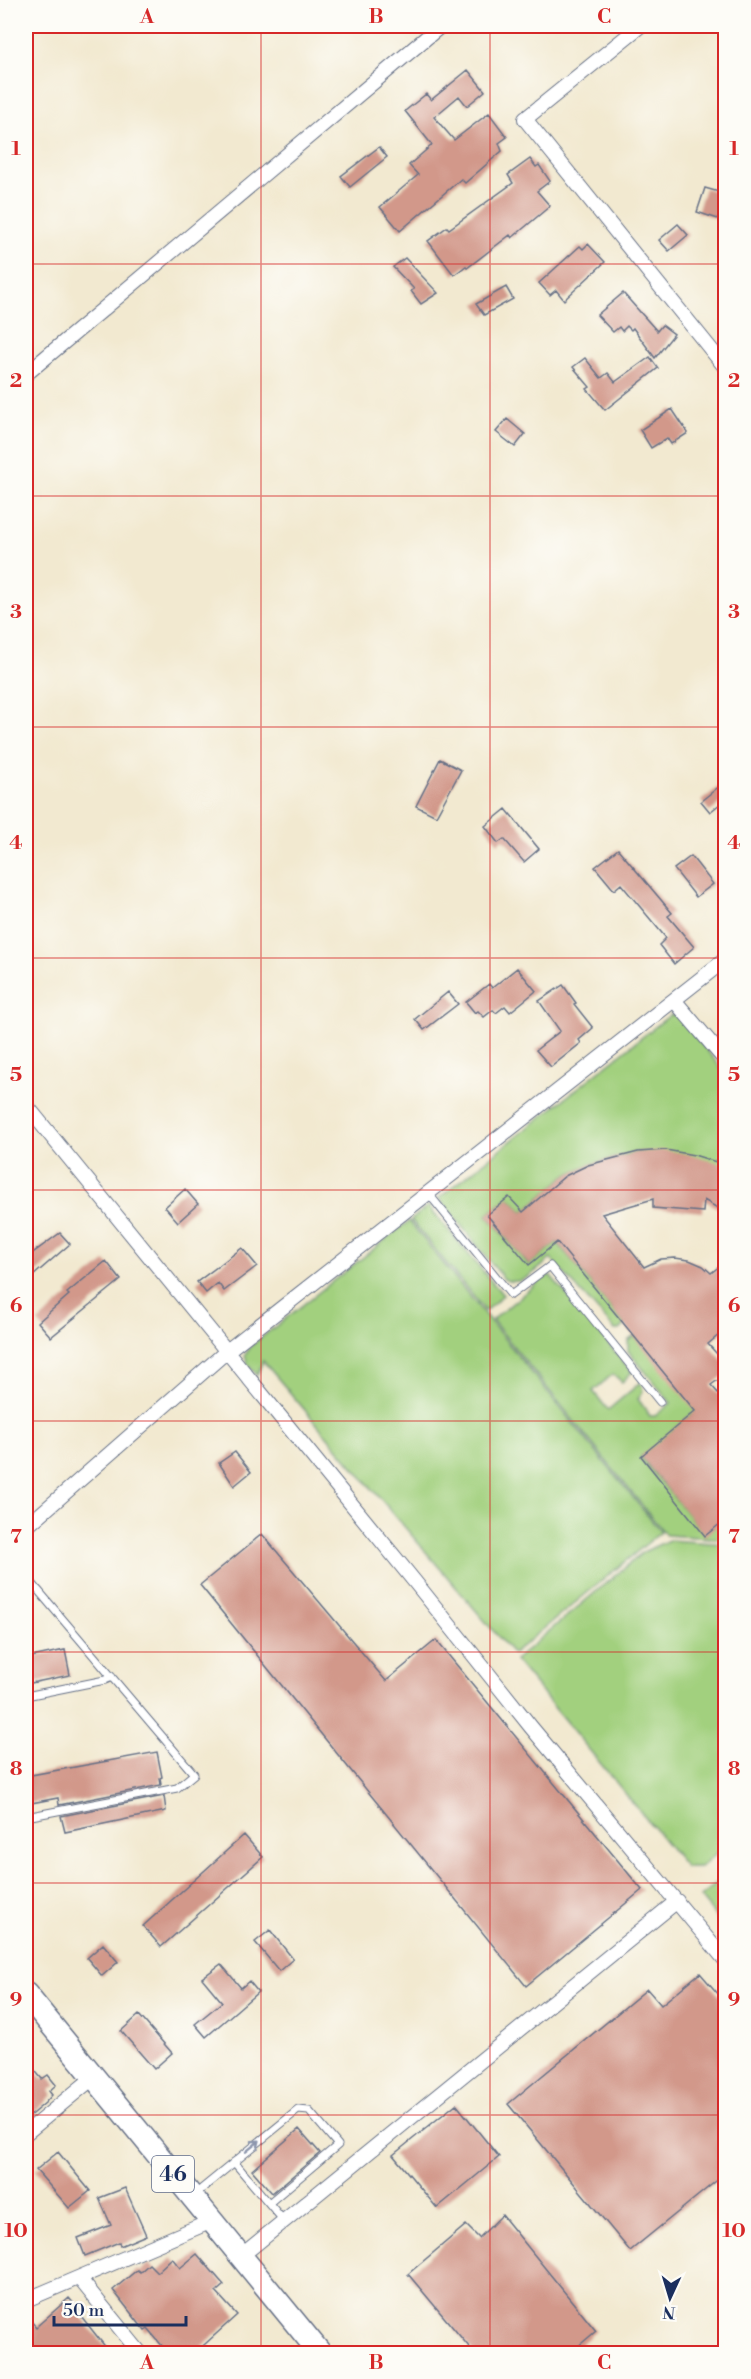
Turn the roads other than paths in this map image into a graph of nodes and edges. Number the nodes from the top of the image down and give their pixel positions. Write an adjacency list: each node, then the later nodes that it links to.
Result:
1 (640, 26): 3 (street)
2 (438, 28): 4 (street)
3 (726, 368)
4 (26, 374)
5 (726, 959): 6 (street)
6 (674, 1000): 7 (street); 9 (street)
7 (726, 1061)
8 (26, 1105): 10 (street)
9 (428, 1193): 10 (street); 11 (lane)
10 (227, 1351): 12 (street); 17 (street)
11 (660, 1402)
12 (26, 1527)
13 (26, 1576): 14 (lane)
14 (112, 1677): 15 (lane); 16 (lane)
15 (26, 1696)
16 (26, 1817)
17 (677, 1901): 18 (street); 26 (street)
18 (726, 1961)
19 (26, 1994): 20 (main road, 46)
20 (94, 2077): 21 (street); 23 (main road, 46)
21 (26, 2133)
22 (234, 2162): 23 (lane); 24 (lane); 24 (lane, one-way to 24)
23 (192, 2196): 25 (main road, 46)
24 (269, 2203): 26 (lane)
25 (212, 2221): 27 (main road, 46); 28 (street)
26 (284, 2221): 27 (street)
27 (241, 2256): 31 (main road, 46)
28 (79, 2278): 29 (street); 30 (street)
29 (26, 2300)
30 (141, 2354)
31 (321, 2354)

